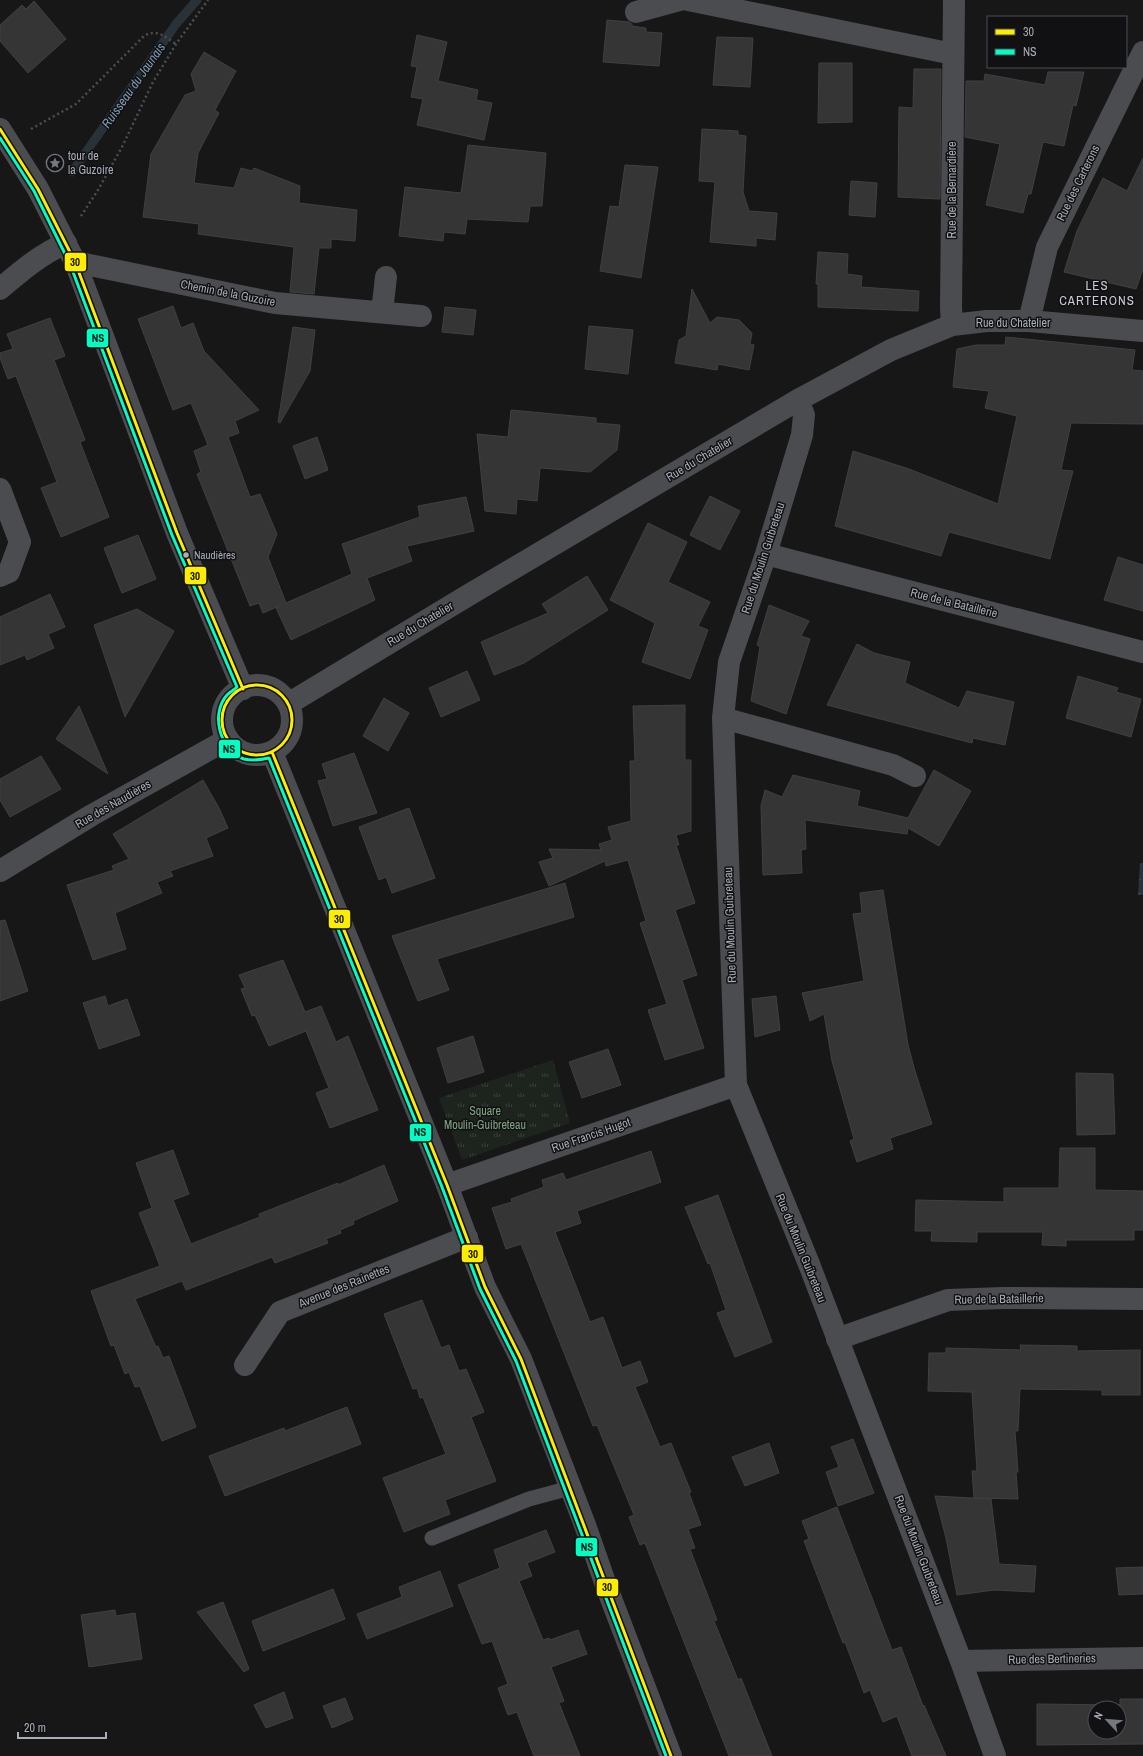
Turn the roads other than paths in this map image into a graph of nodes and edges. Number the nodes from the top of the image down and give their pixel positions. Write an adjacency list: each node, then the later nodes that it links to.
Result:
1 (680, 0): 4 (street)
2 (688, 0): 6 (street)
3 (954, 0): 6 (street, Rue de la Bernardière)
4 (636, 12)
5 (1143, 52): 14 (street, Rue des Carterons)
6 (953, 54): 15 (street, Rue de la Bernardière)
7 (3, 133): 8 (street)
8 (64, 239): 9 (street); 11 (street)
9 (75, 262): 12 (street, Chemin de la Guzoire); 22 (street)
10 (386, 277): 12 (street)
11 (0, 289)
12 (382, 312): 13 (street, Chemin de la Guzoire)
13 (421, 316)
14 (1028, 321): 15 (street, Rue du Chatelier); 16 (street, Rue du Chatelier)
15 (952, 325): 17 (street, Rue du Chatelier)
16 (1143, 331)
17 (798, 400): 19 (street, Rue du Moulin Guibreteau); 23 (street, Rue du Chatelier)
18 (0, 489): 20 (street)
19 (766, 554): 21 (street, Rue de la Bataillerie); 24 (street, Rue du Moulin Guibreteau)
20 (0, 576)
21 (1143, 652)
22 (243, 689): 23 (street); 25 (street)
23 (288, 704): 26 (street)
24 (723, 718): 27 (street); 29 (street, Rue du Moulin Guibreteau)
25 (228, 739): 26 (street); 28 (street, Rue des Naudières)
26 (272, 752): 30 (street)
27 (915, 776)
28 (0, 871)
29 (736, 1085): 30 (street, Rue Francis Hugot); 33 (street, Rue du Moulin Guibreteau)
30 (447, 1186): 31 (street)
31 (467, 1237): 34 (street, Avenue des Rainettes); 35 (street)
32 (1143, 1298): 33 (street, Rue de la Bataillerie)
33 (837, 1339): 38 (street, Rue du Moulin Guibreteau)
34 (245, 1365)
35 (570, 1488): 36 (lane); 39 (street)
36 (432, 1538)
37 (1143, 1658): 38 (street, Rue des Bertineries)
38 (961, 1661): 40 (street, Rue du Moulin Guibreteau)
39 (671, 1756)
40 (996, 1756)

